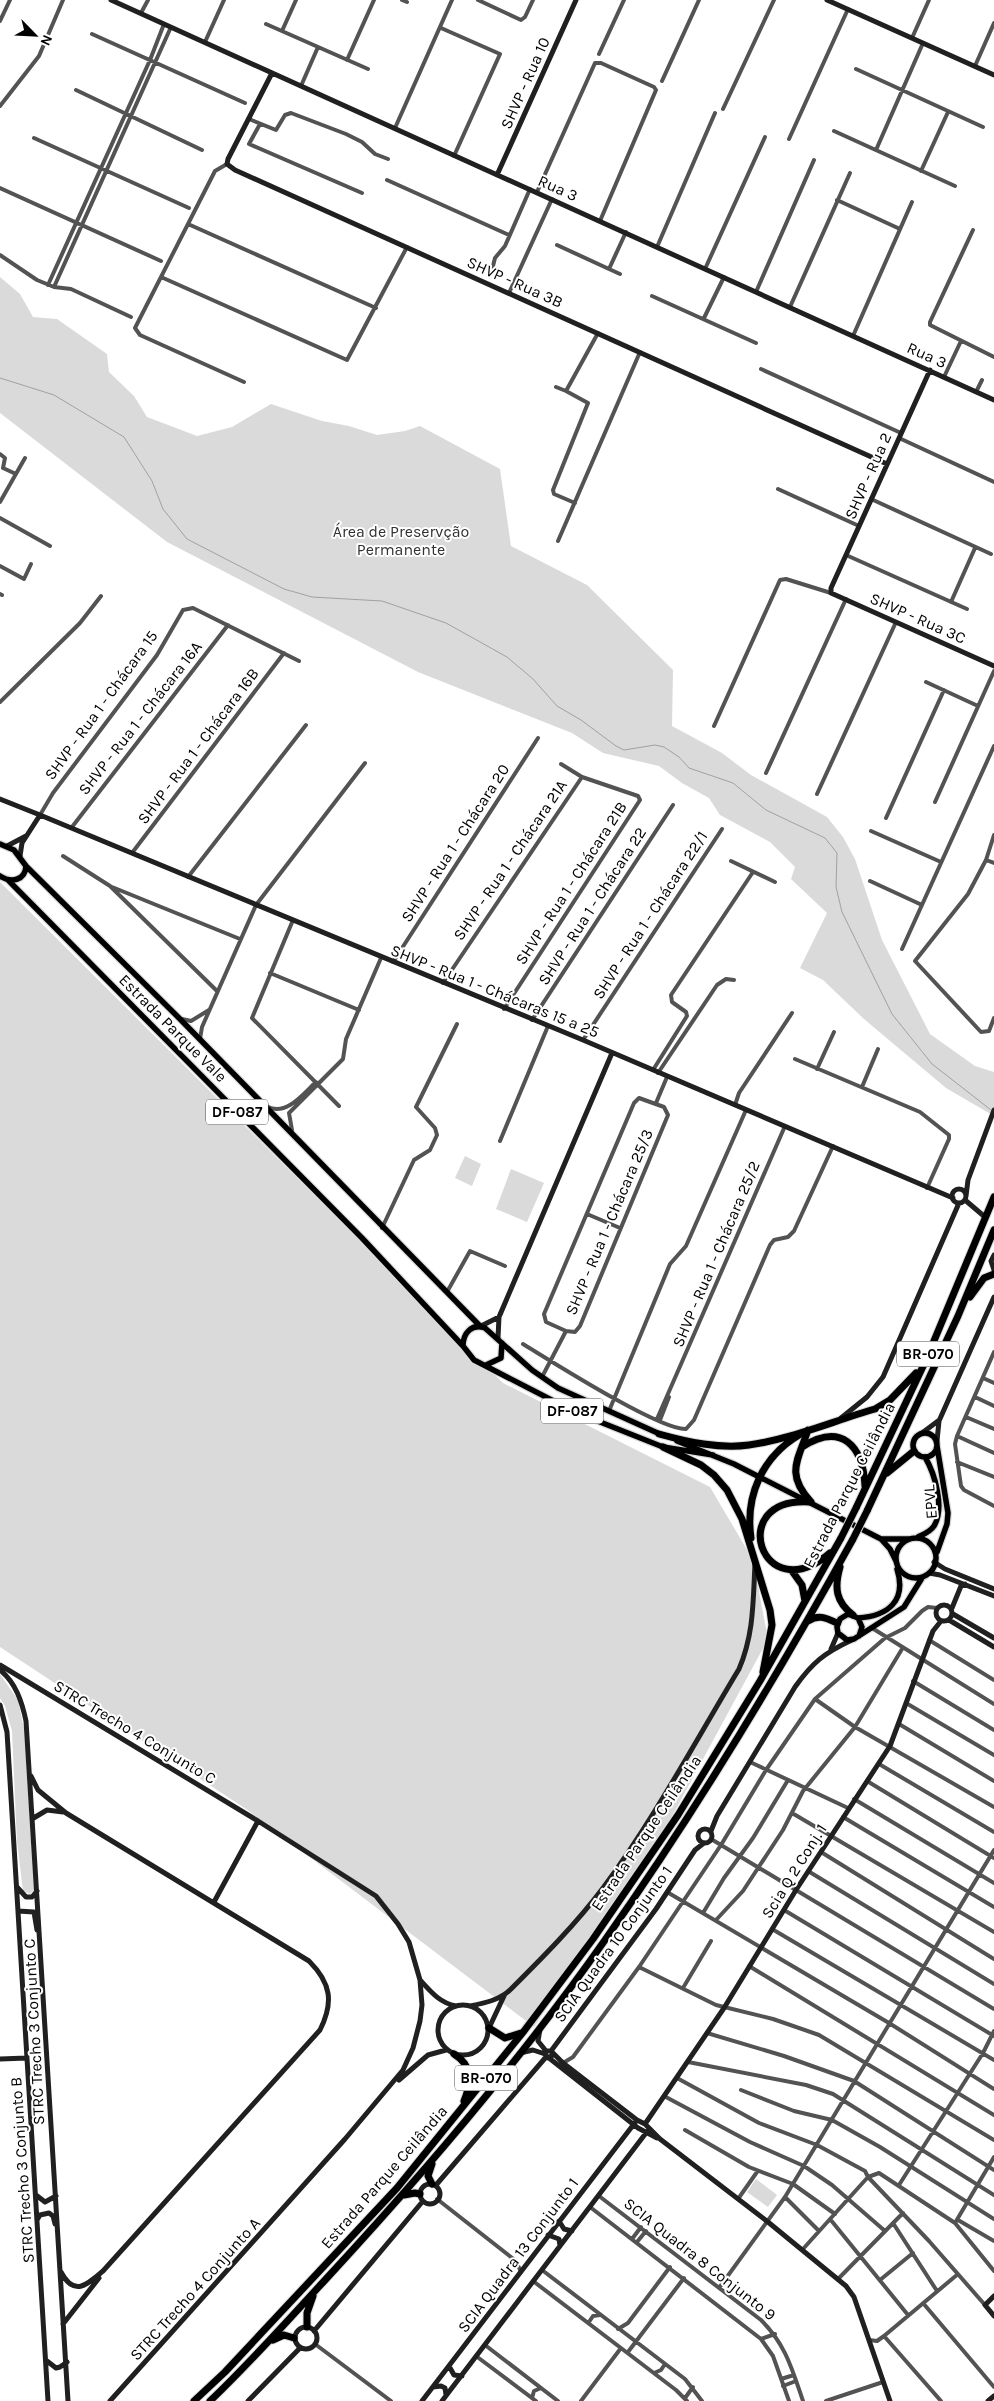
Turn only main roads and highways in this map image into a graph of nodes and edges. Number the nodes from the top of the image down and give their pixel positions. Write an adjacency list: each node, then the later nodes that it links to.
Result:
1 (2, 844): 2 (main road, DF-087)
2 (26, 866): 4 (main road); 9 (main road, Estrada Parque Vale / DF-087)
3 (0, 876): 4 (main road, DF-087)
4 (9, 881): 11 (main road, Estrada Parque Vale / DF-087)
5 (994, 1197): 12 (highway, Estrada Parque Ceilândia / BR-070)
6 (994, 1230): 8 (highway, Estrada Parque Ceilândia / BR-070)
7 (994, 1272): 8 (highway)
8 (958, 1316): 23 (highway, Estrada Parque Ceilândia / BR-070)
9 (480, 1326): 10 (main road, DF-087); 11 (main road)
10 (500, 1341): 13 (main road); 15 (main road, DF-087)
11 (463, 1346): 13 (main road, DF-087)
12 (926, 1360): 14 (highway); 24 (highway, Estrada Parque Ceilândia / BR-070)
13 (486, 1365): 17 (main road, DF-087)
14 (808, 1430): 15 (highway); 18 (highway); 22 (highway)
15 (658, 1434): 20 (main road, DF-087)
16 (937, 1444): 19 (main road); 21 (main road); 30 (main road, EPVL)
17 (662, 1447): 20 (main road, DF-087); 32 (highway)
18 (802, 1447): 24 (highway); 25 (highway)
19 (914, 1451): 21 (main road); 23 (highway)
20 (713, 1455): 22 (main road, DF-087)
21 (925, 1457): 26 (main road, EPVL)
22 (758, 1476): 25 (main road, DF-087); 32 (highway)
23 (883, 1477): 29 (highway, Estrada Parque Ceilândia / BR-070, bridge)
24 (865, 1489): 28 (highway, Estrada Parque Ceilândia / BR-070, bridge)
25 (811, 1502): 27 (main road, DF-087); 34 (highway)
26 (915, 1538): 27 (main road, DF-087); 30 (main road); 31 (main road)
27 (881, 1539): 31 (main road, DF-087)
28 (834, 1550): 34 (highway); 36 (highway, Estrada Parque Ceilândia / BR-070)
29 (844, 1554): 37 (highway); 38 (highway, Estrada Parque Ceilândia / BR-070)
30 (936, 1554): 35 (main road)
31 (896, 1561): 33 (main road, DF-087)
32 (754, 1563): 41 (highway)
33 (897, 1569): 35 (main road); 37 (main road)
34 (792, 1571): 36 (highway)
35 (922, 1578): 40 (main road)
36 (805, 1601): 41 (highway, Estrada Parque Ceilândia / BR-070)
37 (856, 1616): 39 (main road); 40 (main road)
38 (806, 1623): 39 (highway); 46 (highway, Estrada Parque Ceilândia / BR-070)
39 (837, 1623): 40 (main road)
40 (856, 1638)
41 (760, 1681): 43 (highway, Estrada Parque Ceilândia / BR-070)
42 (489, 2028): 43 (highway)
43 (524, 2032): 45 (highway, Estrada Parque Ceilândia / BR-070)
44 (454, 2054): 45 (highway)
45 (461, 2108): 54 (highway, Estrada Parque Ceilândia / BR-070)
46 (439, 2152): 47 (highway); 48 (highway, Estrada Parque Ceilândia / BR-070)
47 (434, 2185)
48 (404, 2196): 49 (highway); 50 (highway, Estrada Parque Ceilândia / BR-070)
49 (421, 2198)
50 (314, 2292): 51 (highway); 53 (highway, Estrada Parque Ceilândia / BR-070)
51 (311, 2329)
52 (294, 2338): 53 (highway)
53 (266, 2344): 55 (highway, Estrada Parque Ceilândia / BR-070)
54 (194, 2401)
55 (210, 2401)

